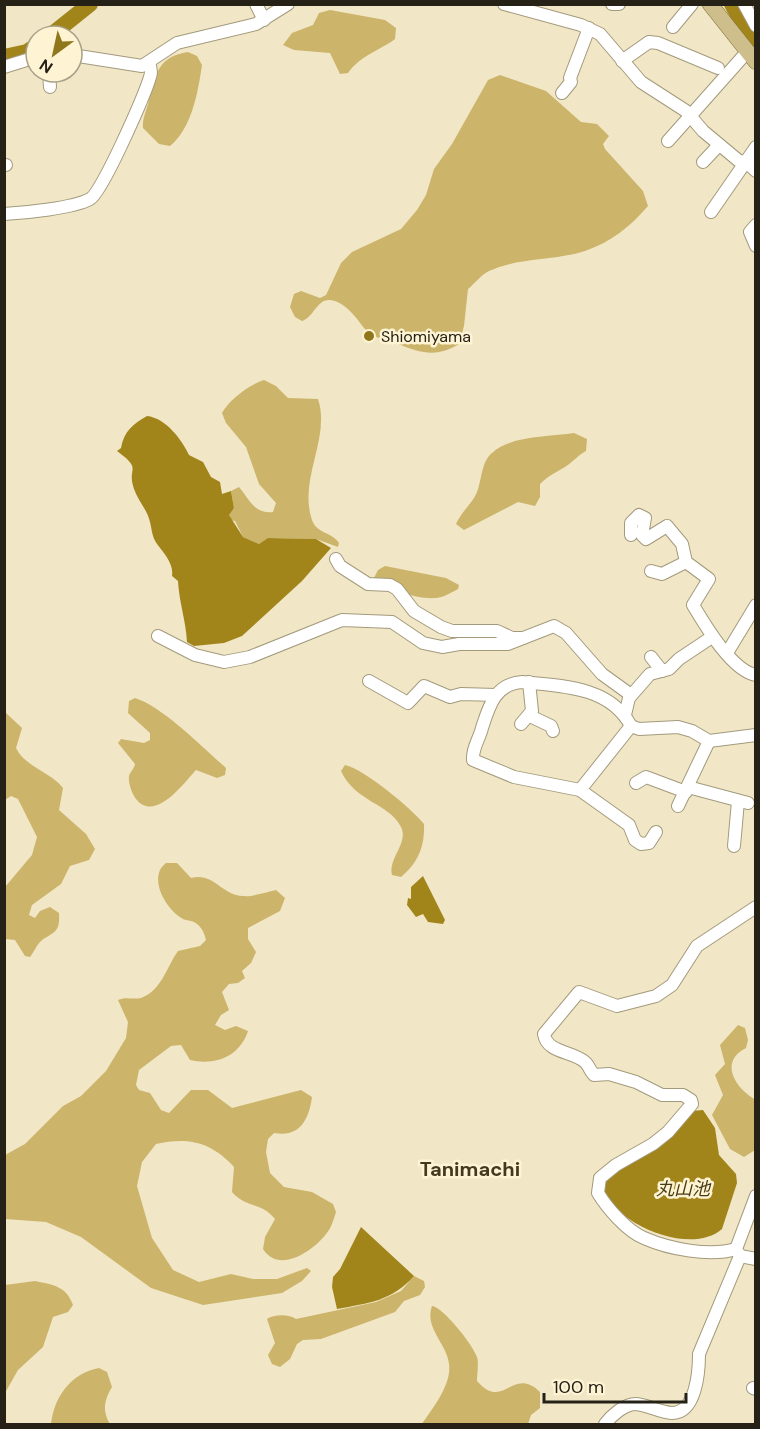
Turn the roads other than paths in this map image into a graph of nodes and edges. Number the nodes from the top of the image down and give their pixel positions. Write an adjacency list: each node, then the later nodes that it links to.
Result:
1 (256, 4): 9 (street)
2 (288, 4): 9 (street)
3 (504, 4): 12 (street)
4 (612, 4): 5 (street)
5 (619, 4)
6 (692, 4): 11 (street)
7 (710, 4): 14 (main road)
8 (744, 4): 10 (street)
9 (264, 20): 17 (street)
10 (756, 26)
11 (673, 27)
12 (589, 28): 16 (street); 20 (street)
13 (84, 57): 17 (street)
14 (751, 57): 21 (street)
15 (24, 61): 18 (street)
16 (622, 61): 19 (street); 21 (street)
17 (149, 63): 29 (street)
18 (4, 67)
19 (718, 68)
20 (562, 93)
21 (690, 116): 22 (street); 23 (street)
22 (668, 141)
23 (719, 145): 25 (street); 26 (street)
24 (756, 147): 26 (street)
25 (704, 162)
26 (746, 162): 27 (street); 28 (street)
27 (756, 171)
28 (711, 212)
29 (4, 214)
30 (756, 225): 31 (street)
31 (756, 246)
32 (631, 535): 34 (street)
33 (336, 559): 39 (street)
34 (686, 562): 35 (street); 38 (street)
35 (651, 571)
36 (756, 605): 40 (street)
37 (158, 636): 39 (street)
38 (712, 637): 40 (street); 42 (street)
39 (524, 638): 47 (street)
40 (727, 653): 43 (street)
41 (651, 657): 42 (street)
42 (662, 671): 47 (street)
43 (756, 675)
44 (369, 681): 46 (street)
45 (530, 682): 46 (street); 48 (street); 49 (street)
46 (496, 695): 53 (street)
47 (631, 695): 48 (street)
48 (628, 720): 51 (street); 53 (street)
49 (554, 731)
50 (756, 735): 51 (street)
51 (709, 741): 54 (street)
52 (636, 783): 54 (street)
53 (580, 790): 56 (street)
54 (687, 790): 55 (street); 57 (street)
55 (678, 806)
56 (657, 832)
57 (734, 846)
58 (756, 907): 60 (street)
59 (756, 1196): 60 (street)
60 (738, 1252): 61 (street); 62 (street)
61 (756, 1258)
62 (605, 1425)

